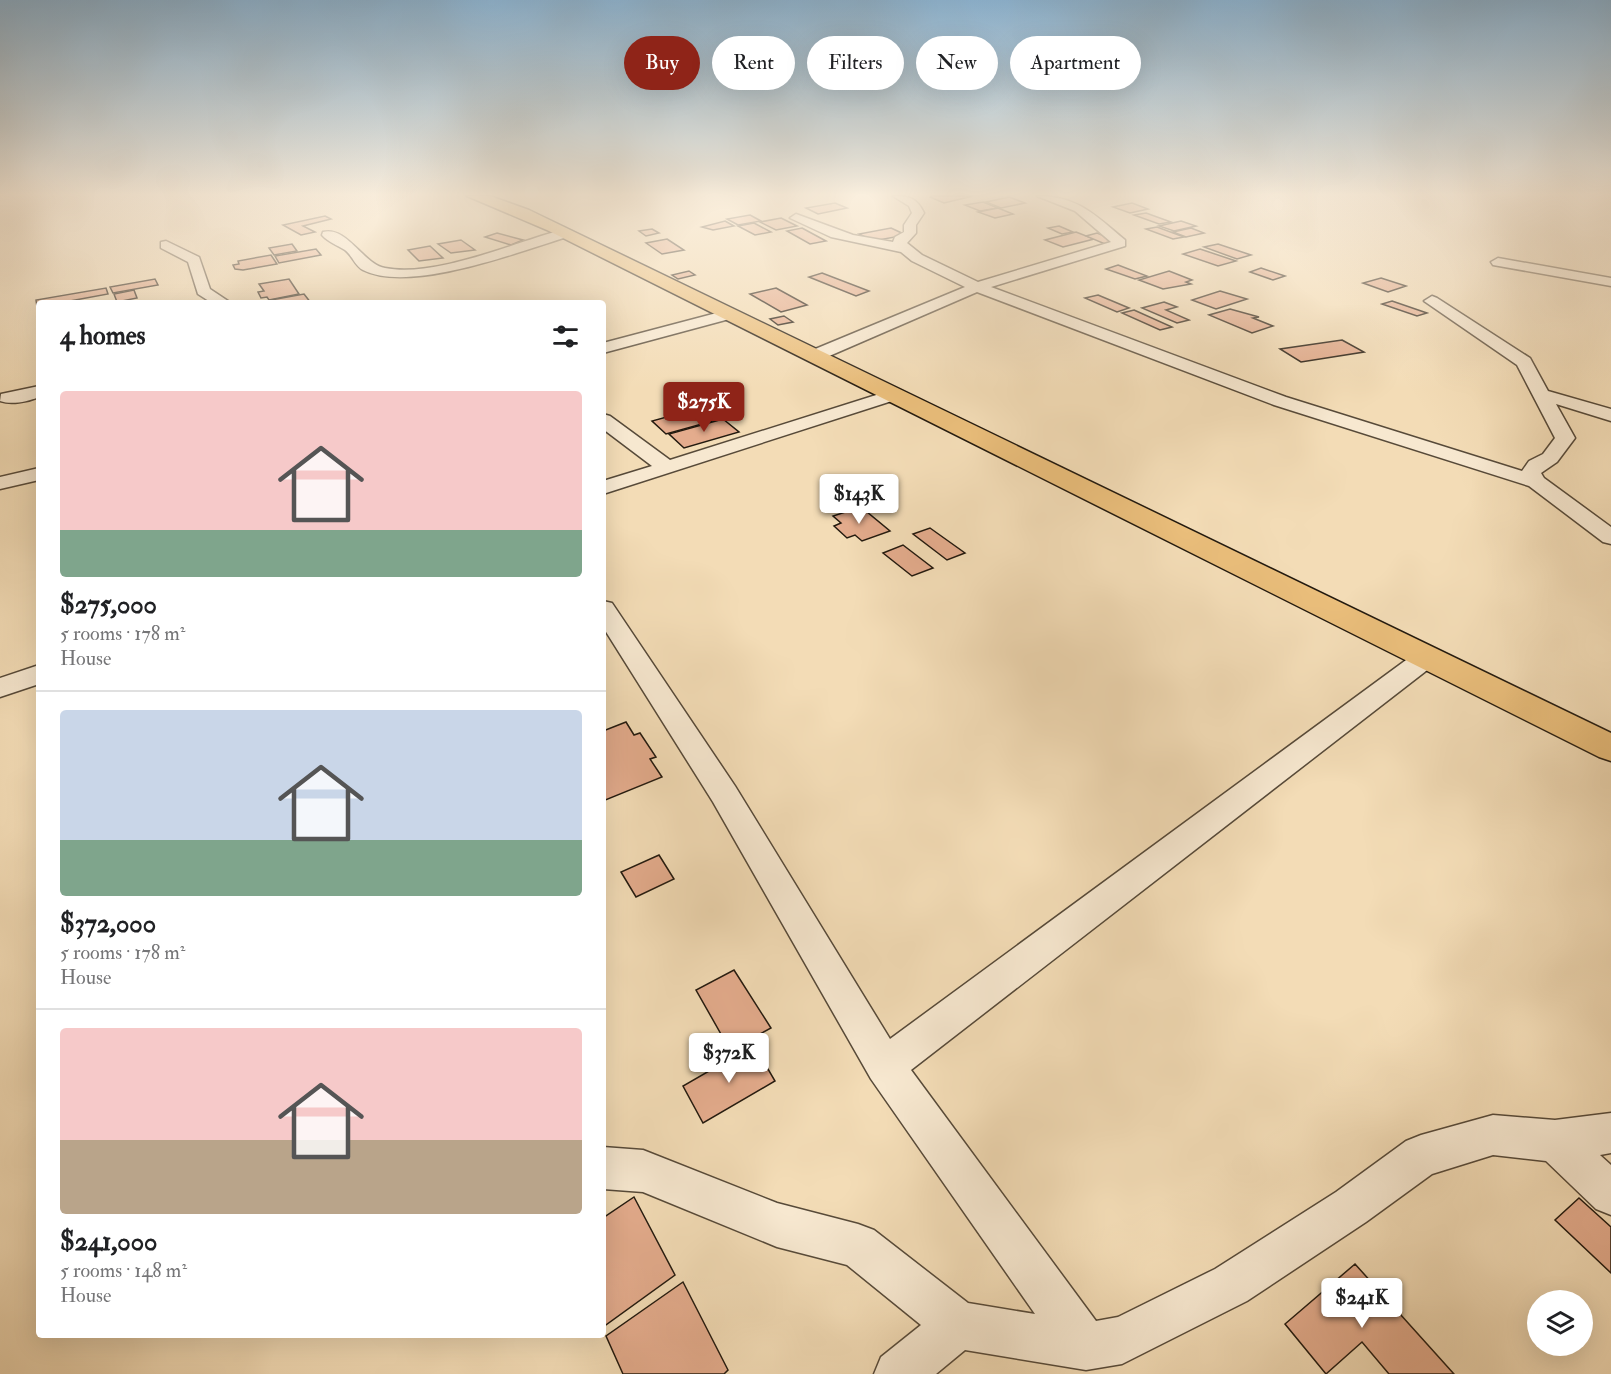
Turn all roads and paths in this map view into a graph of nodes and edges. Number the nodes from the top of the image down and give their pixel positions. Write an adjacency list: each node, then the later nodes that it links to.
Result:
1 (194, 260): 10 (street)
2 (361, 260): 3 (street)
3 (472, 260)
4 (619, 260): 12 (main road)
5 (920, 260): 9 (street)
6 (1064, 260): 9 (street)
7 (1498, 262): 8 (street)
8 (1611, 282)
9 (976, 287): 14 (street); 23 (street)
10 (218, 300)
11 (1432, 301): 16 (street)
12 (728, 315): 13 (street); 14 (main road)
13 (606, 347)
14 (814, 356): 17 (main road)
15 (36, 393): 18 (street)
16 (1540, 394): 19 (street); 23 (street)
17 (892, 395): 21 (street); 28 (main road)
18 (8, 398)
19 (1611, 415)
20 (606, 422): 21 (street)
21 (666, 466): 25 (street)
22 (36, 475): 24 (street)
23 (1536, 482): 26 (street)
24 (0, 483)
25 (606, 487)
26 (1611, 537)
27 (606, 613): 32 (street)
28 (1426, 658): 31 (main road); 32 (street)
29 (36, 675): 30 (street)
30 (0, 688)
31 (1611, 748)
32 (885, 1066): 38 (street)
33 (1611, 1133): 34 (street)
34 (1555, 1141): 36 (street); 38 (street)
35 (606, 1168): 37 (street)
36 (1611, 1194)
37 (958, 1325): 38 (street); 39 (street)
38 (1086, 1346)
39 (898, 1374)

